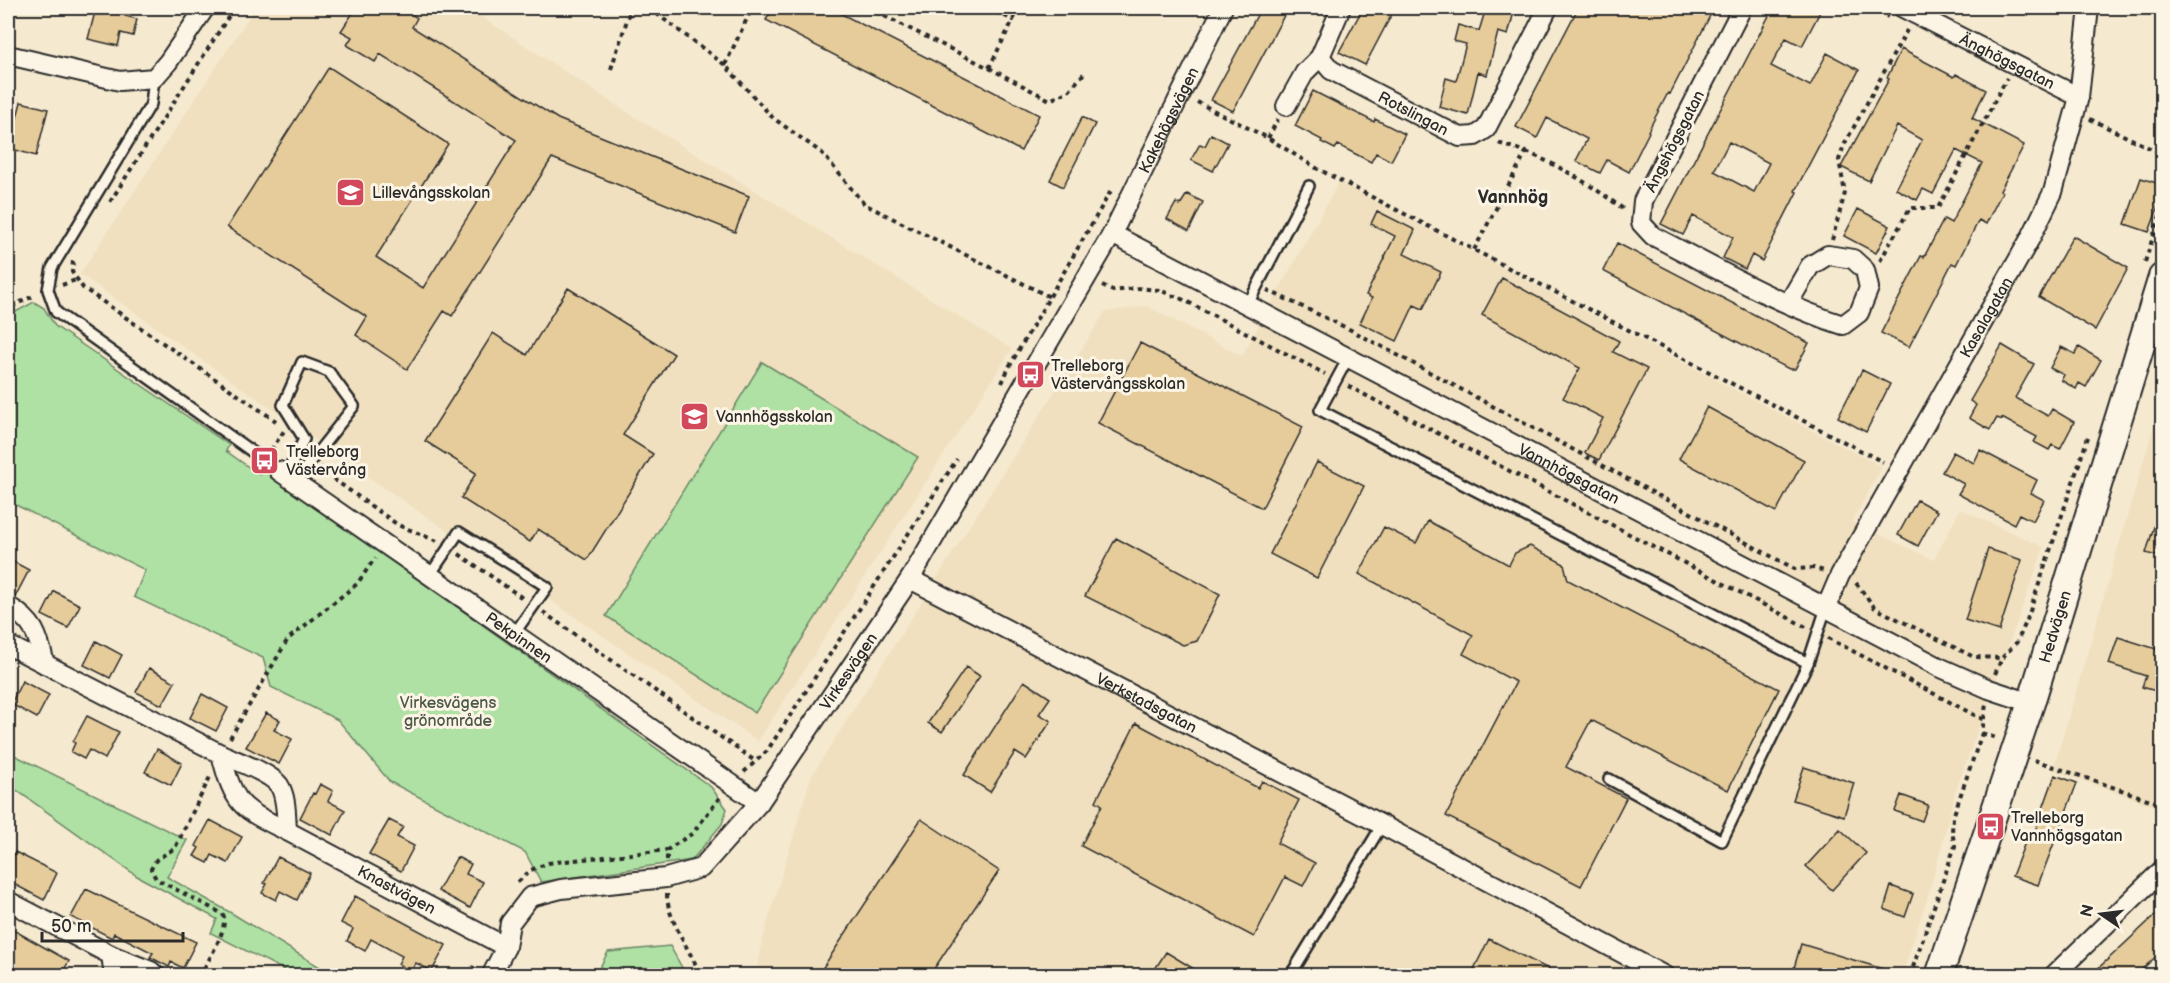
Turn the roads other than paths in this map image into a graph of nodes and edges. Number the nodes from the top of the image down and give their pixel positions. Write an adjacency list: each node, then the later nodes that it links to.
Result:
1 (205, 8): 10 (street)
2 (1223, 8): 14 (street, Kakehögsvägen)
3 (1341, 8): 9 (street)
4 (1548, 8): 9 (street, Rotslingan)
5 (1742, 8): 16 (street, Ängshögsgatan)
6 (2089, 8): 11 (street, Kasalagatan)
7 (1909, 10): 11 (street, Änghögsgatan)
8 (8, 55): 10 (street)
9 (1320, 57): 12 (street)
10 (154, 78): 20 (lane)
11 (2079, 97): 24 (street, Kasalagatan)
12 (1286, 106)
13 (1309, 186): 17 (lane)
14 (1112, 234): 17 (street, Vannhögsgatan); 22 (street, Virkesvägen)
15 (2154, 270): 18 (main road, Hedvägen)
16 (1788, 304): 16 (street)
17 (1247, 306): 19 (street, Vannhögsgatan)
18 (2155, 325): 29 (main road, Hedvägen)
19 (1348, 358): 24 (street, Vannhögsgatan); 27 (lane)
20 (287, 476): 20 (lane); 21 (street, Pekpinnen)
21 (430, 576): 25 (street, Pekpinnen); 25 (lane)
22 (910, 579): 32 (street, Virkesvägen); 33 (street, Verkstadsgatan)
23 (8, 606): 28 (street)
24 (1826, 608): 27 (lane); 29 (street, Vannhögsgatan)
25 (514, 634): 32 (street, Pekpinnen)
26 (8, 645): 28 (street)
27 (1808, 663): 31 (lane)
28 (45, 664): 30 (street)
29 (2031, 703): 44 (main road, Hedvägen)
30 (221, 754): 34 (street, Knastvägen); 34 (street)
31 (1609, 779)
32 (759, 803): 37 (street, Virkesvägen)
33 (1382, 825): 42 (lane); 43 (street, Verkstadsgatan)
34 (286, 831): 37 (street, Knastvägen)
35 (2163, 870): 45 (street)
36 (8, 901): 38 (street)
37 (506, 947): 41 (street, Virkesvägen)
38 (111, 955): 39 (street); 40 (street)
39 (114, 975)
40 (156, 975)
41 (491, 975)
42 (1290, 975)
43 (1665, 975)
44 (1939, 975)
45 (2053, 975)

